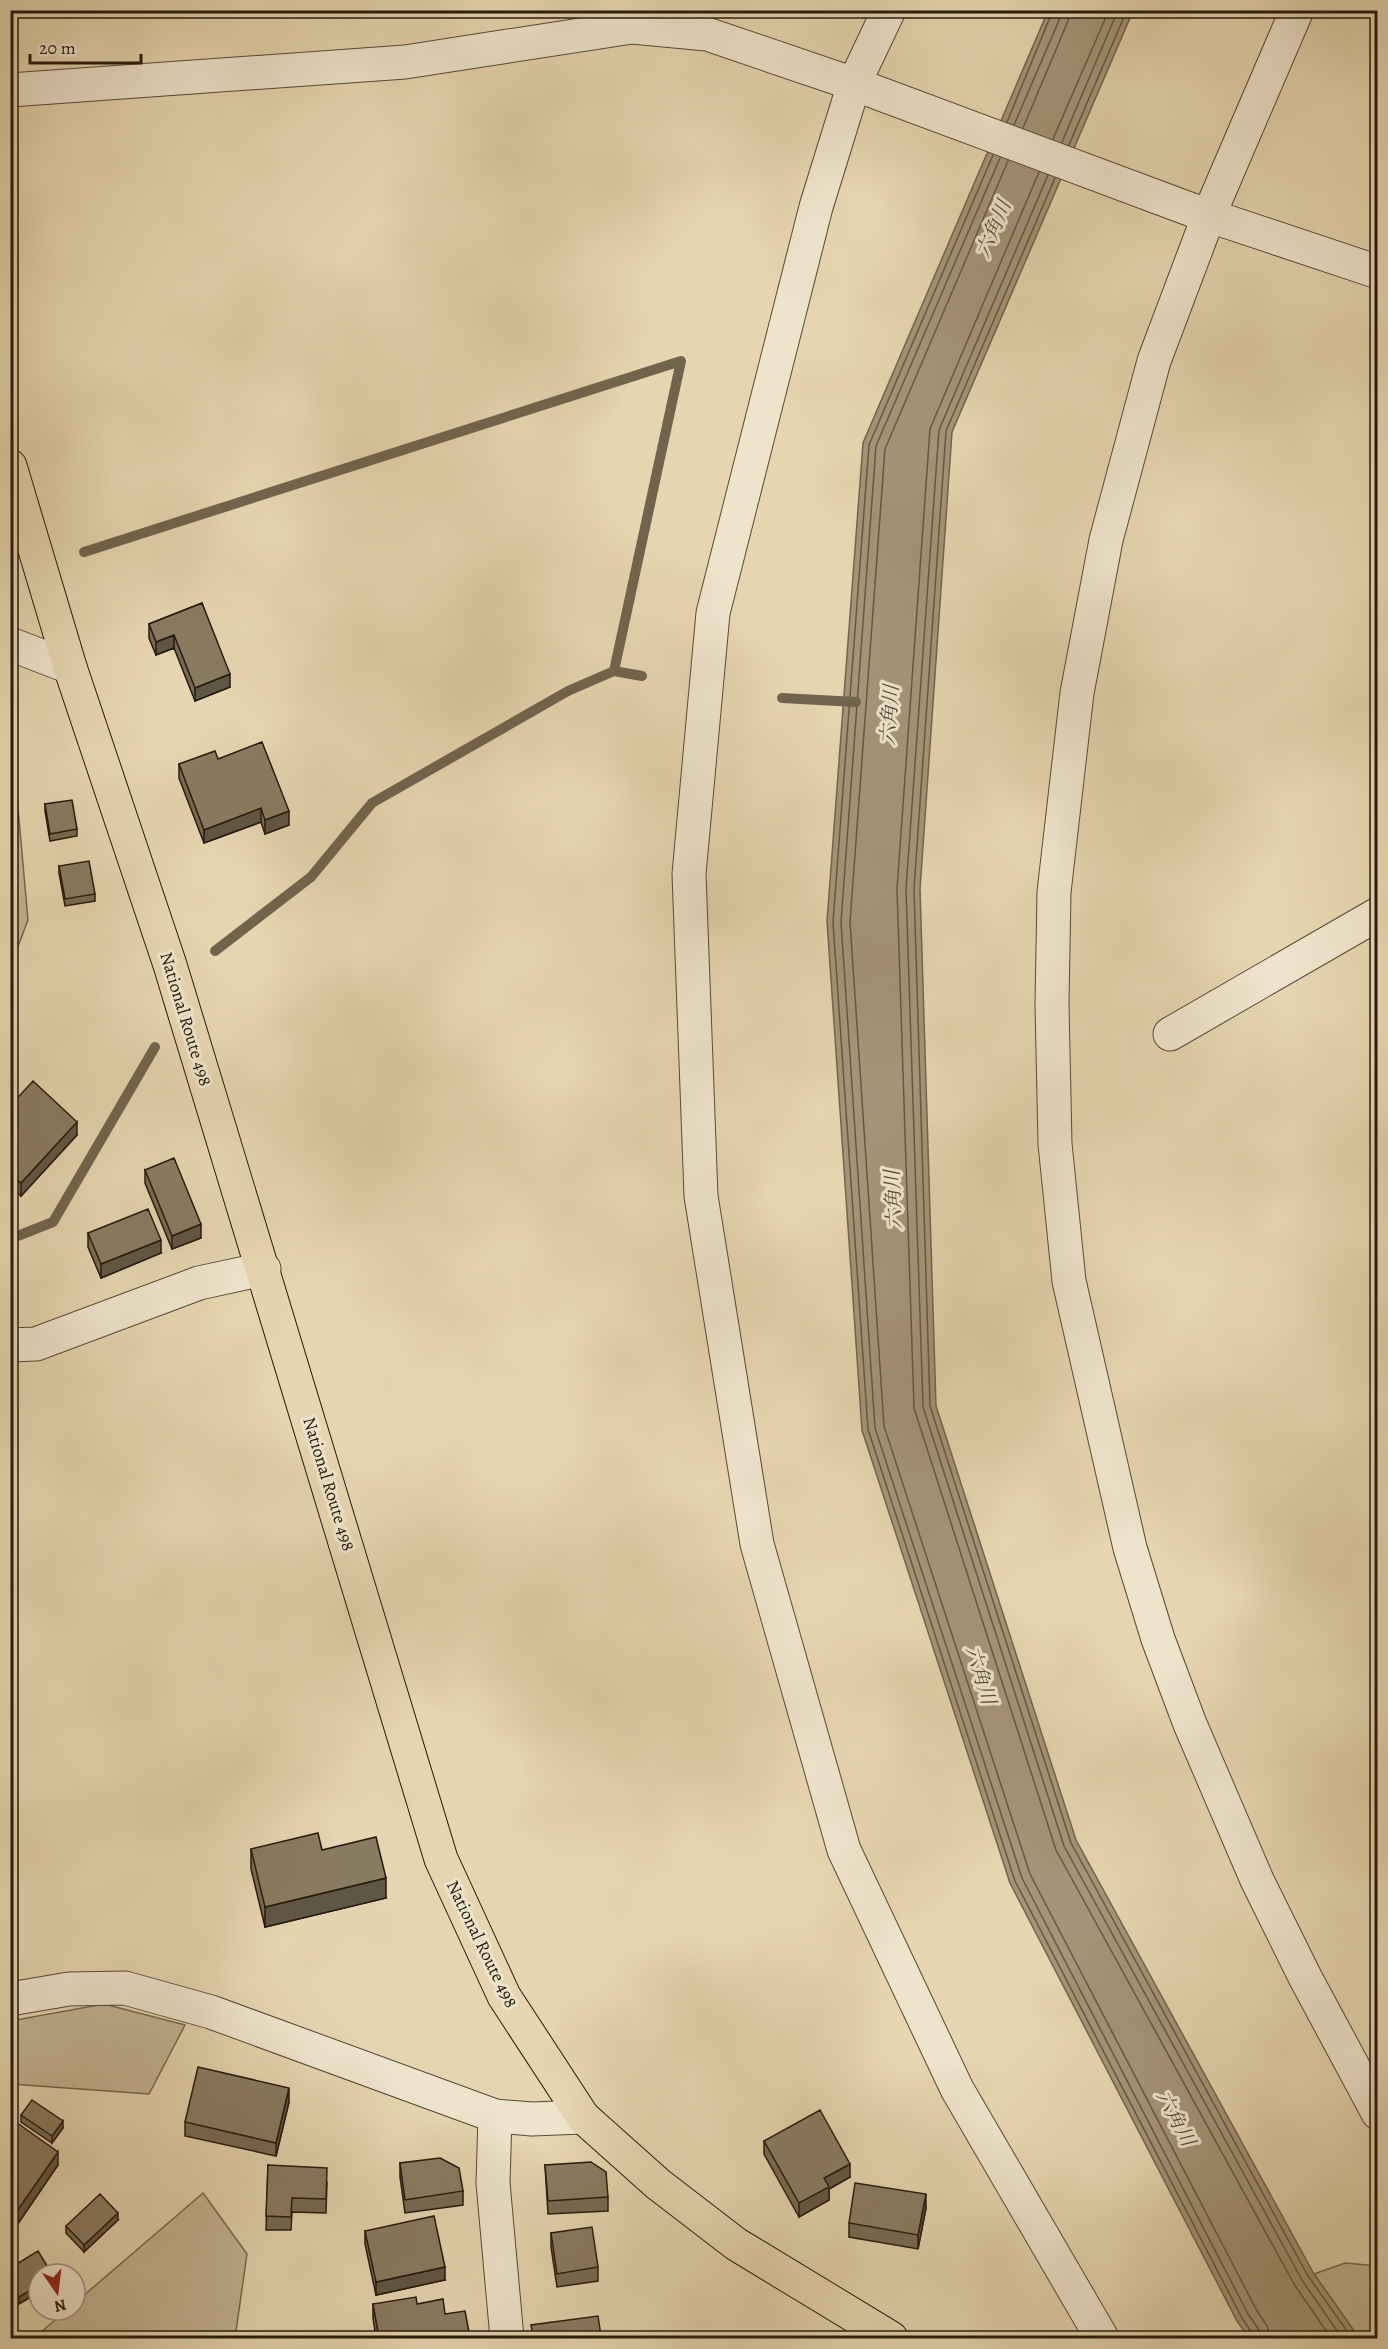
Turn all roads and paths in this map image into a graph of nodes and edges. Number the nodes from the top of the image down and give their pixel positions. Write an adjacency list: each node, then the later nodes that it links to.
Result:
1 (889, 10): 3 (street)
2 (1297, 10): 5 (street)
3 (864, 88): 4 (street); 5 (street); 20 (street)
4 (10, 90)
5 (1201, 212): 6 (street); 15 (street)
6 (1377, 272)
7 (10, 466): 9 (highway, National Route 498)
8 (10, 644): 9 (street)
9 (70, 667): 12 (highway, National Route 498)
10 (1377, 914): 11 (street)
11 (1170, 1034)
12 (264, 1269): 13 (street); 17 (highway, National Route 498)
13 (10, 1345)
14 (10, 1999): 16 (street)
15 (1377, 2113)
16 (495, 2116): 17 (street); 18 (street)
17 (583, 2117): 19 (highway, National Route 498)
18 (507, 2338)
19 (891, 2338)
20 (1102, 2338)

